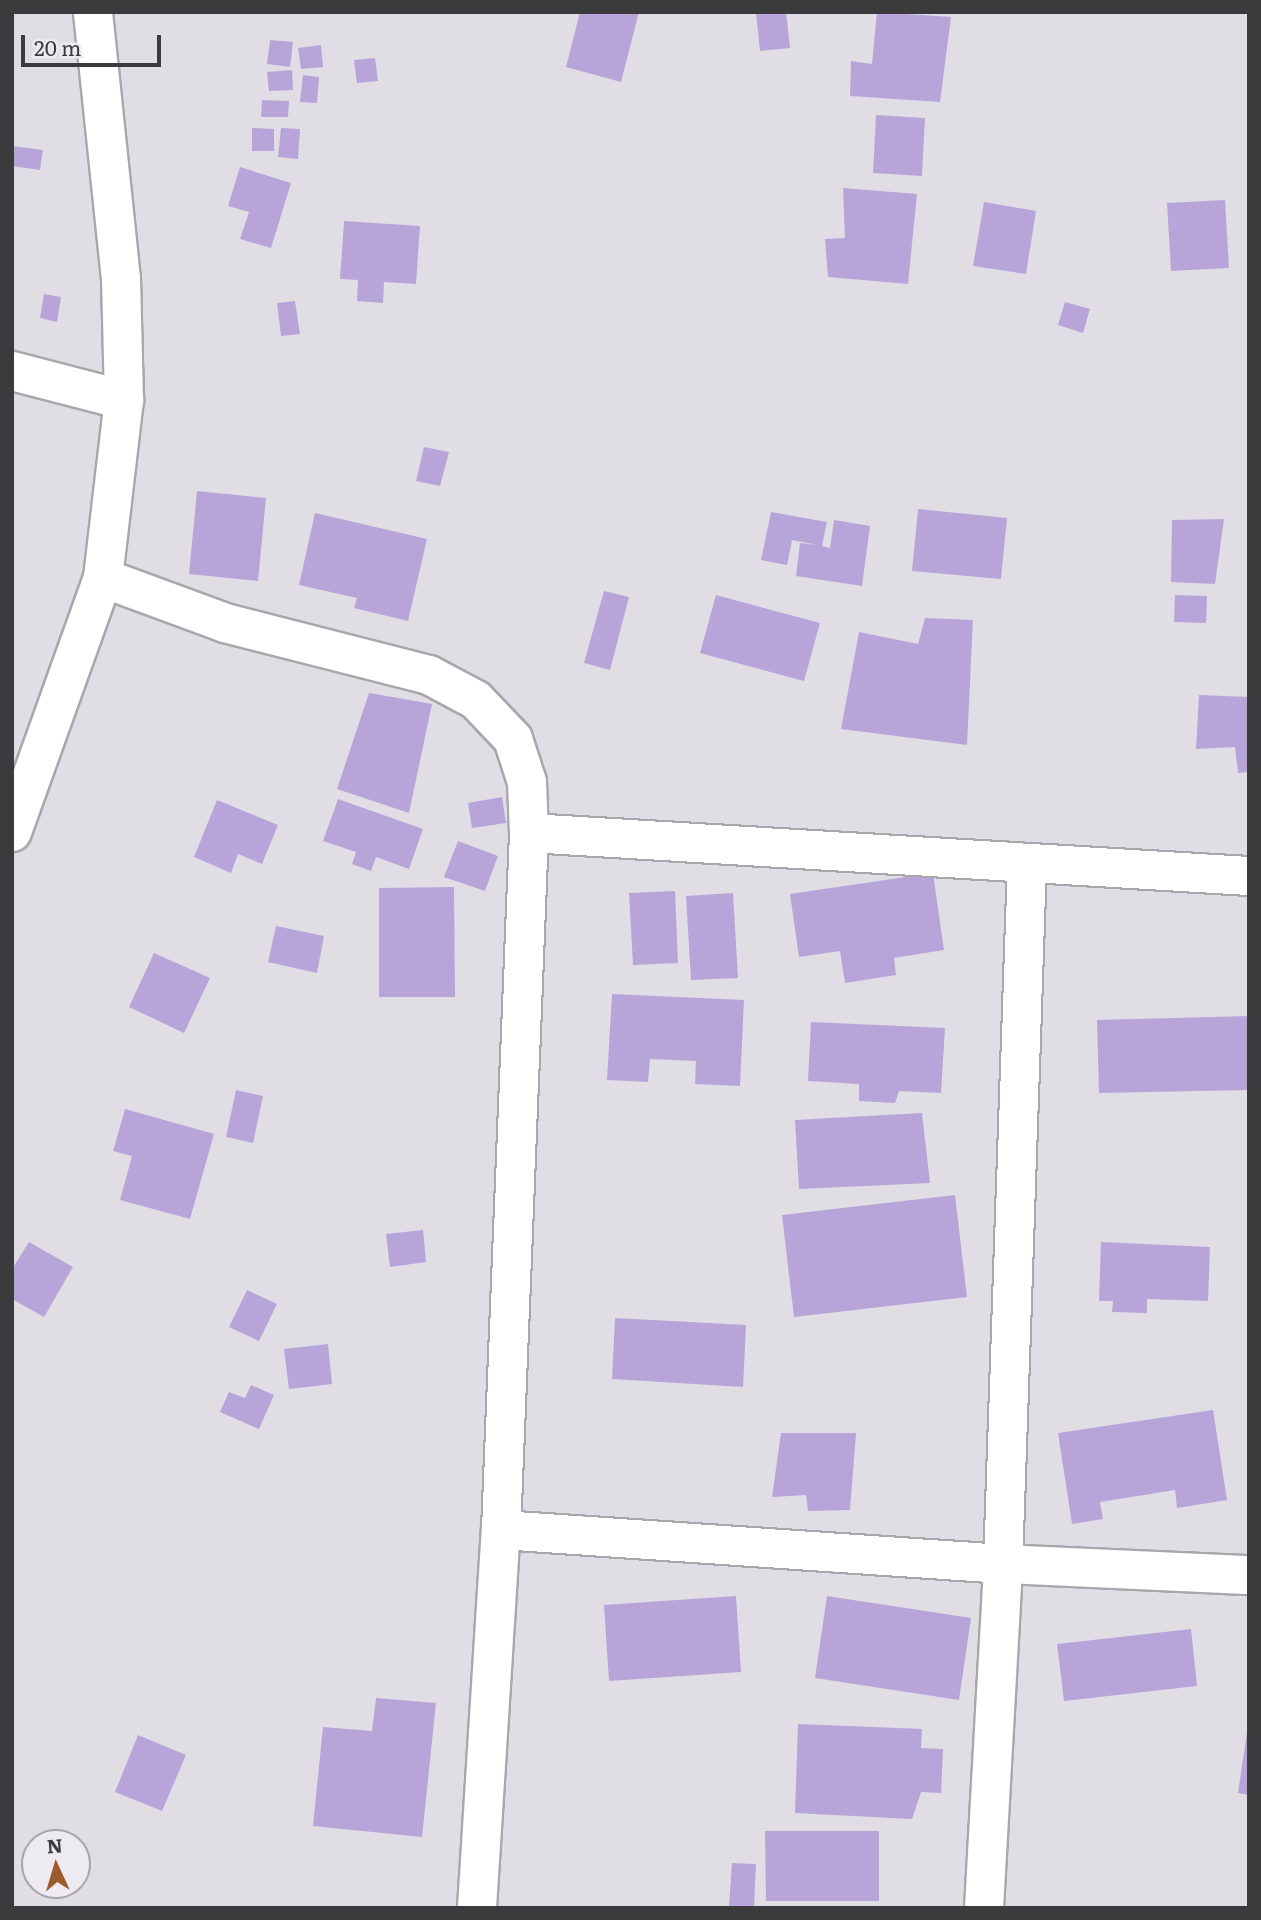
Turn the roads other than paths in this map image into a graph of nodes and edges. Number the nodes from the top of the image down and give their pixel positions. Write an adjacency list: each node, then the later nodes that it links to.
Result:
1 (93, 12): 3 (street)
2 (12, 371): 3 (street)
3 (124, 400): 4 (street)
4 (103, 578): 5 (street); 6 (street)
5 (12, 832)
6 (529, 833): 7 (street); 9 (street)
7 (1027, 864): 8 (street); 10 (street)
8 (1249, 876)
9 (501, 1530): 10 (street); 12 (street)
10 (1003, 1564): 11 (street); 13 (street)
11 (1249, 1575)
12 (477, 1908)
13 (984, 1908)

